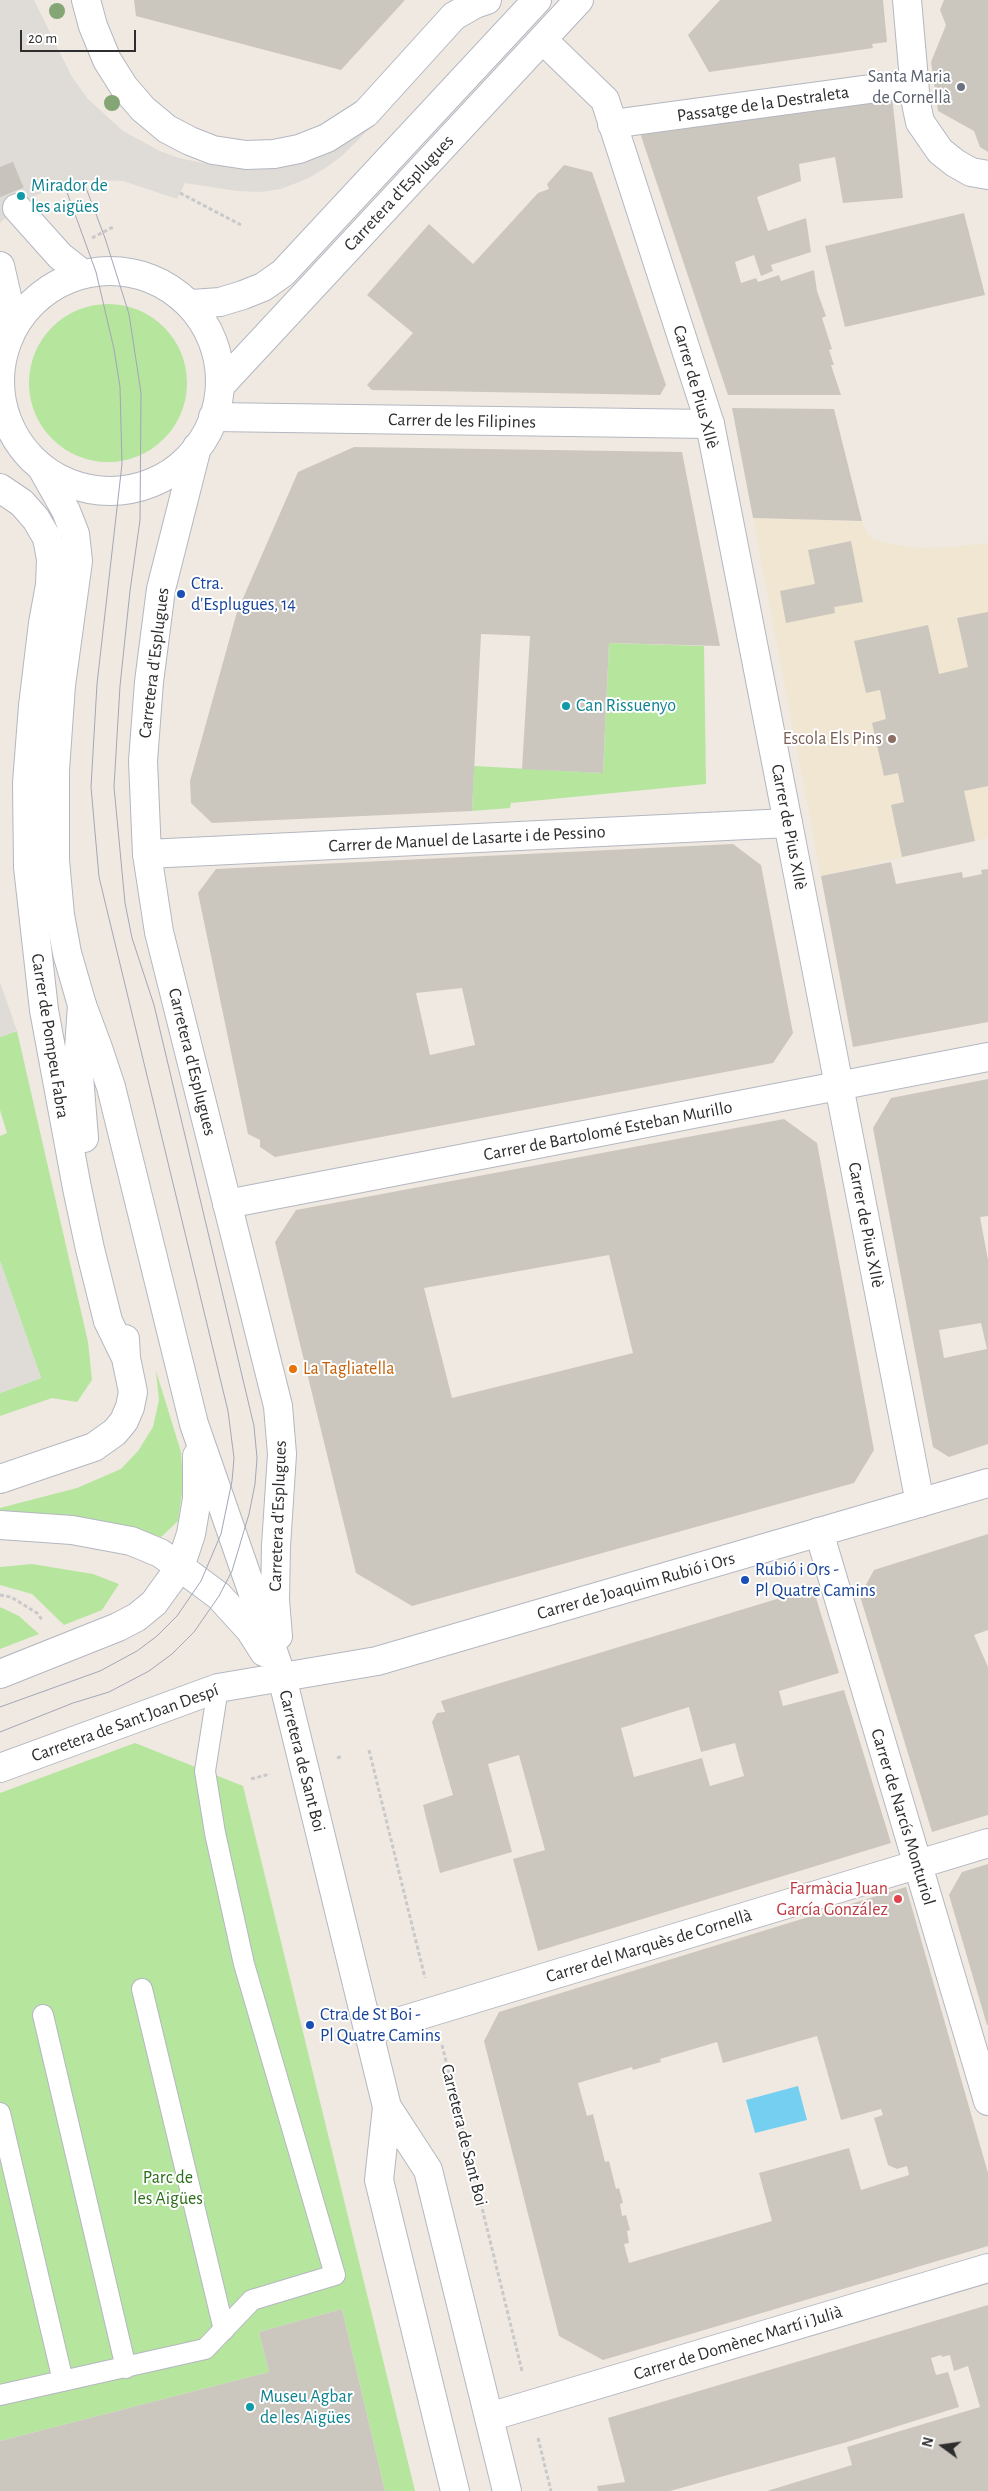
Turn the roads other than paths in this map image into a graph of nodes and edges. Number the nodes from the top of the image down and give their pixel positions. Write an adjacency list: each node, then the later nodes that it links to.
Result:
1 (86, 0): 2 (street)
2 (487, 0)
3 (579, 0): 6 (street, Carretera d'Esplugues)
4 (907, 0): 7 (street)
5 (530, 2): 13 (street, Carretera d'Esplugues)
6 (542, 40): 8 (street, Carrer de Pius XIIè); 15 (street, Carretera d'Esplugues)
7 (914, 83): 8 (street, Passatge de la Destraleta); 9 (street)
8 (612, 124): 18 (street, Carrer de Pius XIIè)
9 (979, 173)
10 (18, 208): 12 (street)
11 (0, 266): 14 (street)
12 (83, 274): 13 (street); 14 (street)
13 (192, 304): 15 (street)
14 (14, 327): 16 (street)
15 (220, 386): 17 (street)
16 (1, 412): 20 (street)
17 (213, 417): 18 (street, Carrer de les Filipines); 19 (street)
18 (710, 424): 24 (street, Carrer de Pius XIIè)
19 (198, 447): 20 (street); 25 (street, Carretera d'Esplugues)
20 (44, 470): 23 (street, Carretera d'Esplugues)
21 (0, 488): 22 (street, Carrer de Pompeu Fabra)
22 (33, 706): 23 (street, Carrer de Pompeu Fabra); 30 (street, Carrer de Pompeu Fabra)
23 (55, 770): 26 (street, Carretera d'Esplugues)
24 (788, 823): 25 (street, Carrer de Manuel de Lasarte i de Pessino); 28 (street, Carrer de Pius XIIè)
25 (146, 854): 29 (street, Carretera d'Esplugues)
26 (82, 1005): 30 (street, Carrer de Pompeu Fabra); 31 (street, Carretera d'Esplugues)
27 (988, 1057): 28 (street, Carrer de Bartolomé Esteban Murillo)
28 (839, 1086): 29 (street, Carrer de Bartolomé Esteban Murillo); 34 (street, Carrer de Pius XIIè)
29 (227, 1204): 39 (street, Carretera d'Esplugues)
30 (126, 1358): 32 (street, Carrer de Pompeu Fabra)
31 (194, 1424): 37 (street); 39 (street, Carretera d'Esplugues)
32 (0, 1479)
33 (988, 1483): 34 (street, Carrer de Joaquim Rubió i Ors)
34 (920, 1503): 36 (street, Carrer de Joaquim Rubió i Ors)
35 (0, 1525): 37 (street)
36 (819, 1532): 39 (street, Carrer de Joaquim Rubió i Ors); 43 (street, Carrer de Narcís Monturiol)
37 (180, 1567): 38 (street); 39 (street)
38 (0, 1674)
39 (282, 1677): 40 (street, Carretera de Sant Joan Despí); 46 (street, Carretera de Sant Boi)
40 (218, 1688): 41 (street, Carretera de Sant Joan Despí); 51 (lane)
41 (0, 1768)
42 (988, 1843): 43 (street, Carrer del Marquès de Cornellà)
43 (918, 1865): 46 (street, Carrer del Marquès de Cornellà); 47 (street, Carrer de Narcís Monturiol)
44 (142, 1989): 51 (lane)
45 (43, 2015): 52 (lane)
46 (368, 2031): 48 (street, Carretera de Sant Boi)
47 (988, 2101)
48 (387, 2107): 55 (street, Carretera de Sant Boi); 56 (street, Carretera de Sant Boi)
49 (0, 2113): 53 (lane)
50 (988, 2268): 55 (street, Carrer de Domènec Martí i Julià)
51 (224, 2330): 52 (lane)
52 (126, 2368): 53 (lane)
53 (64, 2381): 54 (lane)
54 (1, 2391)
55 (489, 2417): 57 (street, Carretera de Sant Boi)
56 (455, 2491)
57 (507, 2491)

